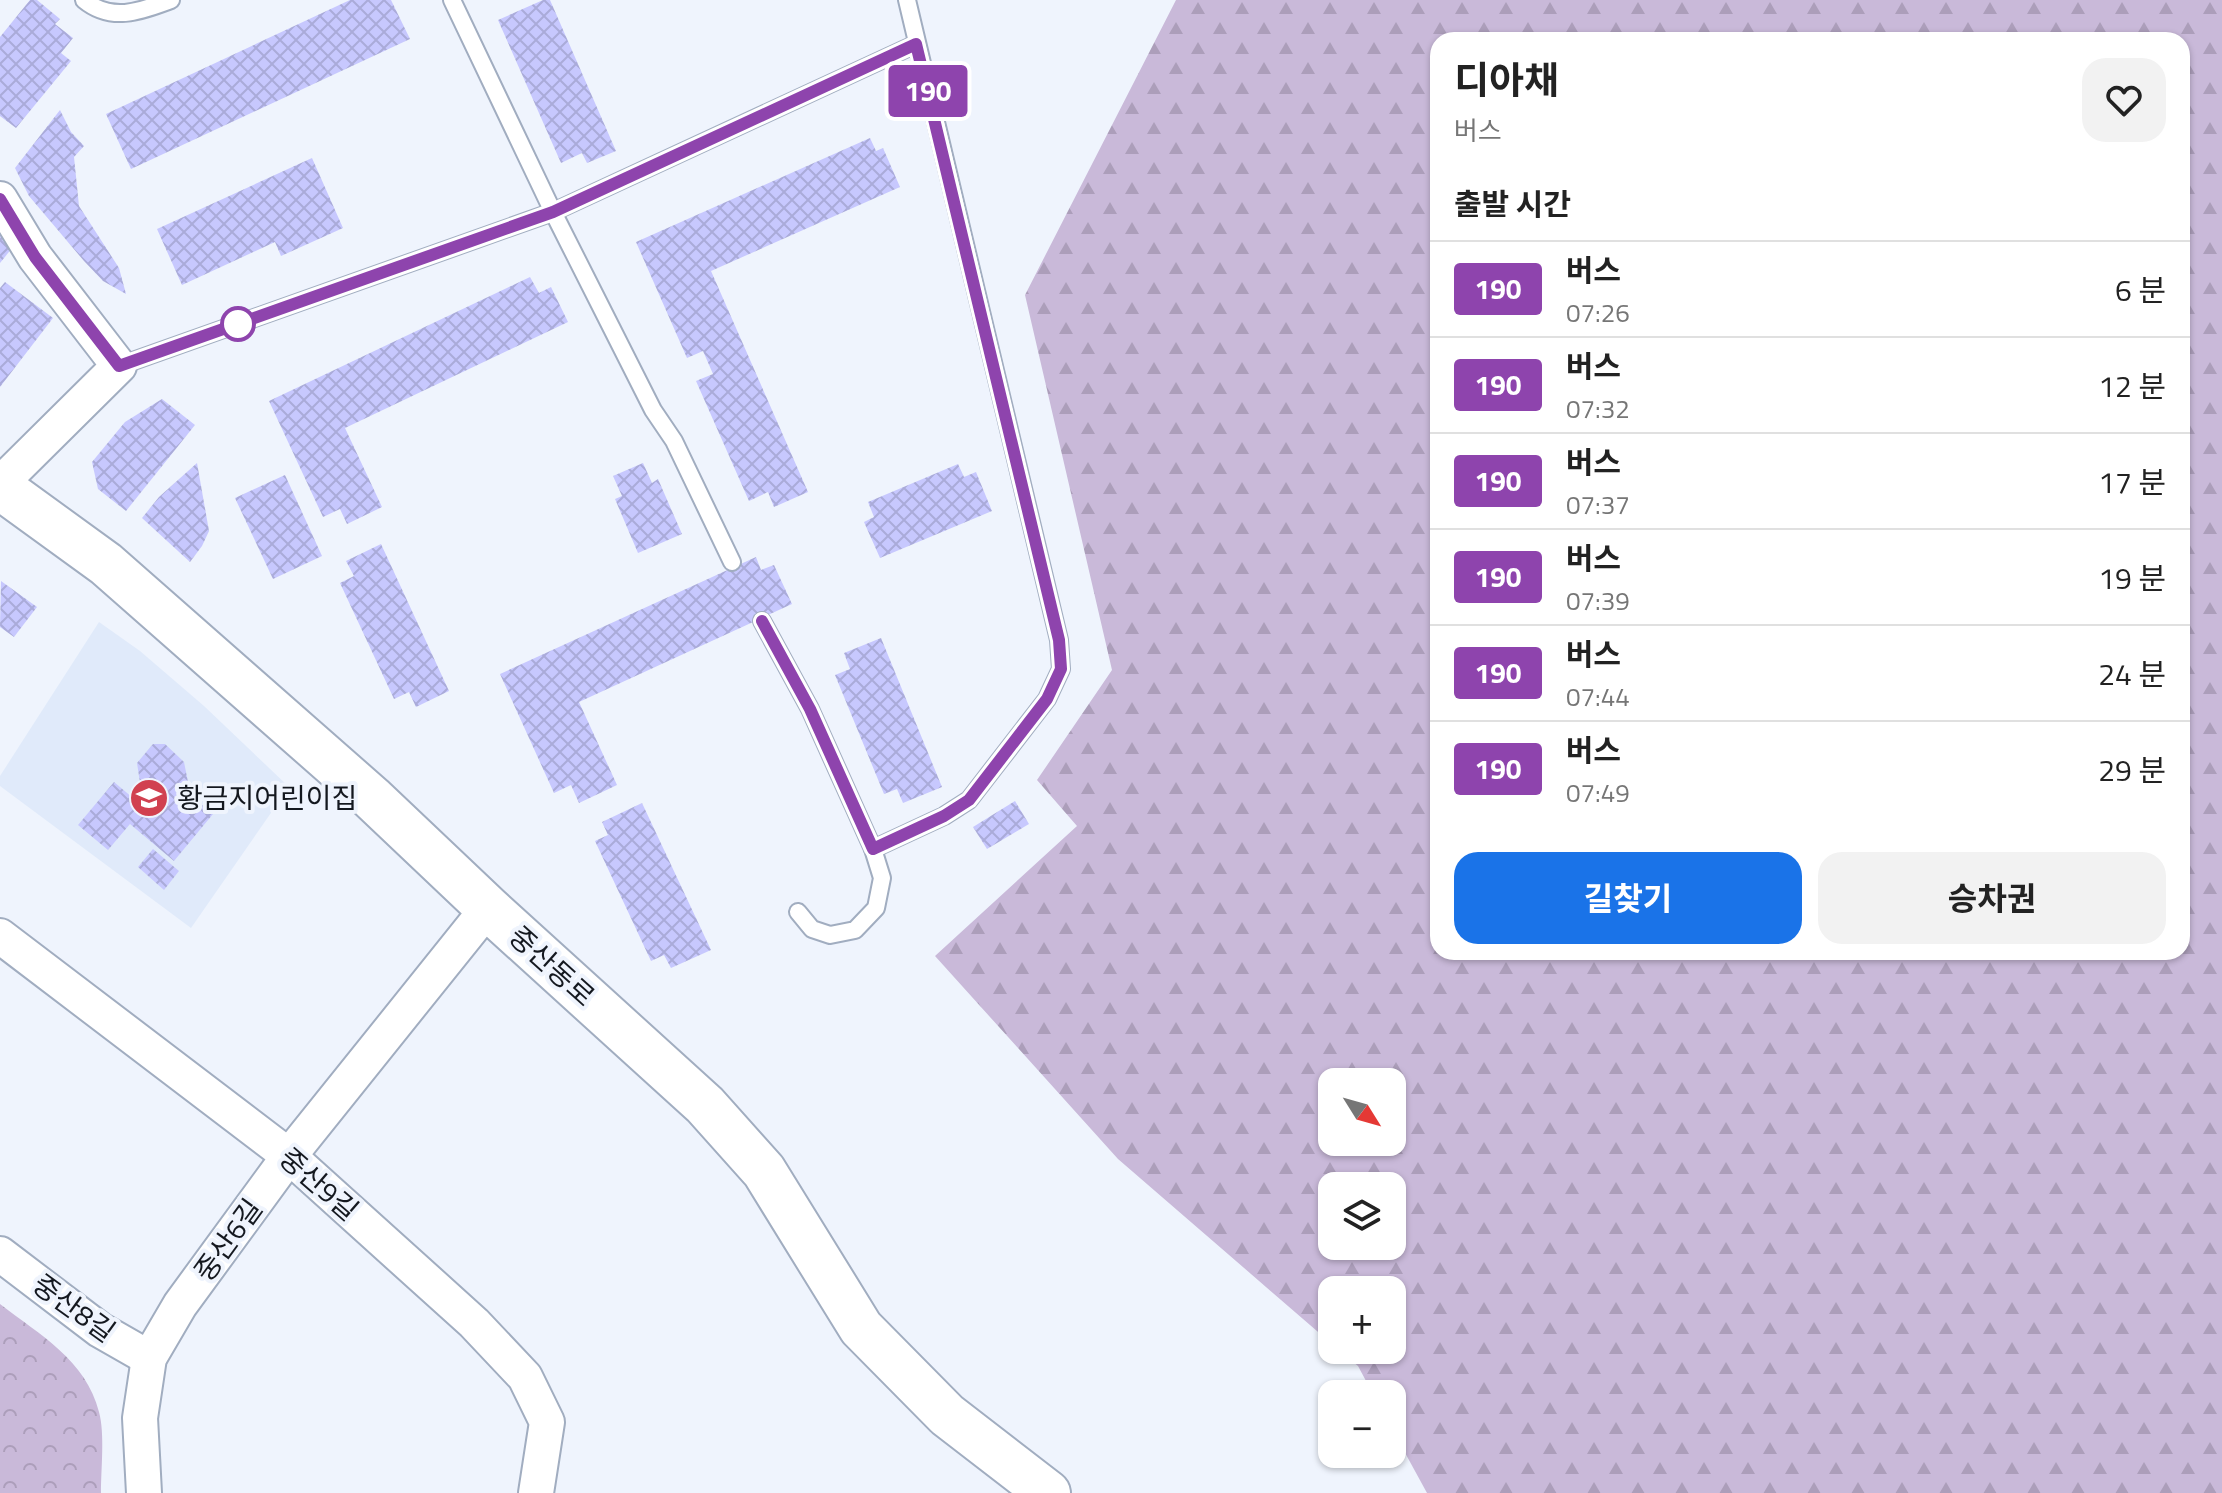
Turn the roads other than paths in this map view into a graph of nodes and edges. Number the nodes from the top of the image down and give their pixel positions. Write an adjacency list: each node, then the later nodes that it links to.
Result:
1 (84, 0): 2 (lane)
2 (171, 0)
3 (452, 0): 7 (lane)
4 (907, 0): 5 (lane)
5 (916, 44): 7 (lane); 12 (lane)
6 (0, 199): 8 (street)
7 (553, 212): 8 (lane); 10 (lane)
8 (119, 366): 9 (street)
9 (0, 486): 13 (street, 중산동로)
10 (732, 562)
11 (762, 621): 12 (lane)
12 (873, 849): 14 (lane)
13 (488, 908): 16 (street, 중산6길); 21 (street, 중산동로)
14 (798, 912)
15 (0, 936): 16 (street, 중산9길)
16 (289, 1156): 18 (street, 중산6길); 20 (street, 중산9길)
17 (0, 1254): 18 (street, 중산8길)
18 (149, 1358): 19 (street, 중산6길)
19 (144, 1493)
20 (536, 1493)
21 (1048, 1493)

